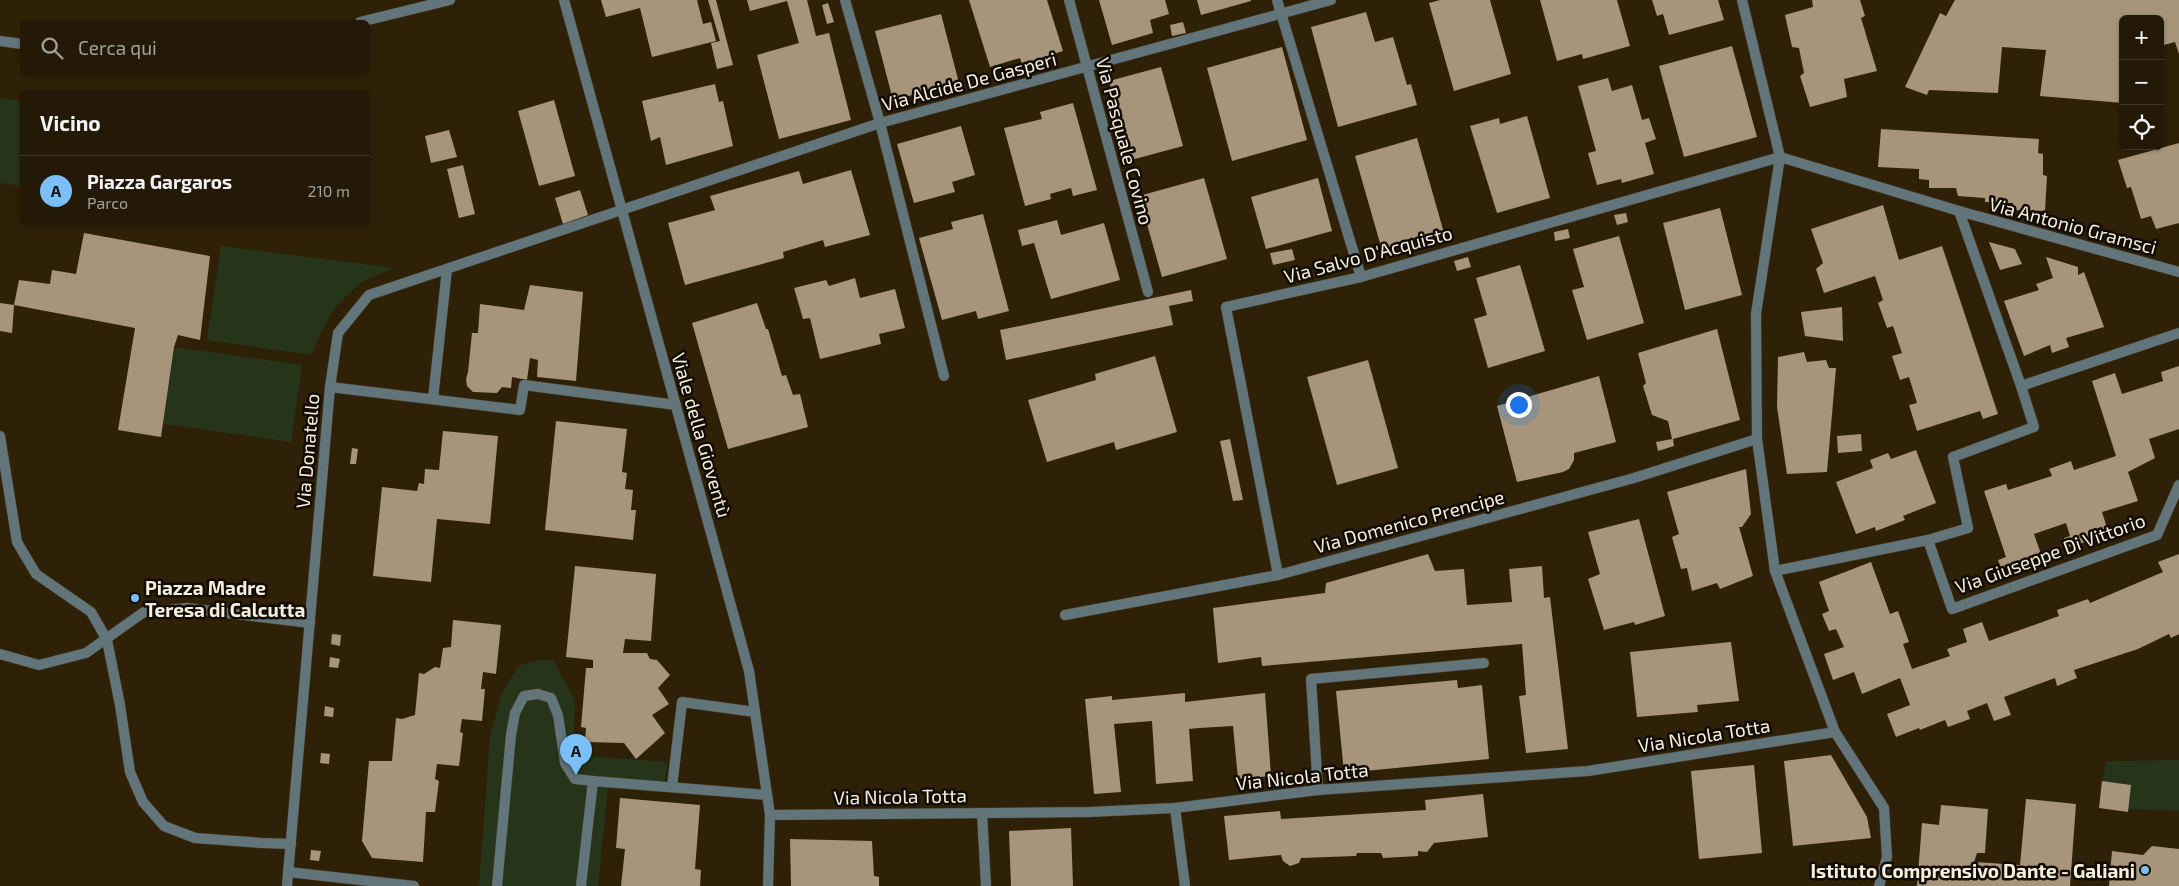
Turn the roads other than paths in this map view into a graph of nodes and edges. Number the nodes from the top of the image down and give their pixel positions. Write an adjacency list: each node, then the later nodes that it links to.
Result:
1 (450, 0): 9 (street)
2 (564, 0): 15 (street, Viale della Gioventù)
3 (845, 0): 13 (street)
4 (1068, 0): 12 (street, Via Pasquale Covino)
5 (1277, 0): 8 (street)
6 (1331, 0): 8 (street, Via Alcide De Gasperi)
7 (1742, 0): 14 (street)
8 (1281, 13): 12 (street, Via Alcide De Gasperi); 19 (street)
9 (368, 20)
10 (0, 41): 11 (street)
11 (20, 44)
12 (1087, 66): 13 (street, Via Alcide De Gasperi); 20 (street, Via Pasquale Covino)
13 (880, 123): 15 (street, Via Alcide De Gasperi); 22 (street)
14 (1780, 156): 16 (street, Via Antonio Gramsci); 19 (street, Via Salvo D'Acquisto); 28 (street)
15 (621, 209): 17 (street, Via Donatello); 26 (street, Viale della Gioventù)
16 (1958, 211): 18 (street, Via Antonio Gramsci); 23 (street, Via Antonio Gramsci)
17 (447, 269): 24 (street, Via Donatello); 25 (street)
18 (2179, 272)
19 (1361, 277): 32 (street, Via Salvo D'Acquisto)
20 (1148, 292)
21 (2179, 332): 23 (street)
22 (944, 376)
23 (2021, 386): 30 (street, Via Antonio Gramsci)
24 (330, 387): 25 (street); 34 (street, Via Donatello)
25 (432, 399): 26 (street)
26 (676, 405): 38 (street, Viale della Gioventù)
27 (0, 436): 35 (street)
28 (1757, 439): 31 (street); 32 (street, Via Domenico Prencipe)
29 (2179, 485): 30 (street, Via Giuseppe Di Vittorio)
30 (1928, 540): 31 (street)
31 (1775, 571): 39 (street)
32 (1278, 575): 33 (street, Via Domenico Prencipe)
33 (1065, 616)
34 (310, 623): 35 (street); 47 (street, Via Donatello)
35 (108, 640): 36 (street); 47 (street)
36 (0, 654)
37 (1484, 663): 42 (street)
38 (755, 712): 41 (street); 43 (street, Viale della Gioventù)
39 (1835, 732): 42 (street, Via Nicola Totta); 56 (street)
40 (593, 781): 41 (street); 51 (street); 52 (street)
41 (672, 787): 43 (street)
42 (1318, 790): 44 (street, Via Nicola Totta)
43 (767, 795): 46 (street, Viale della Gioventù)
44 (1175, 808): 45 (street, Via Nicola Totta); 55 (street)
45 (982, 813): 46 (street, Via Nicola Totta); 54 (street)
46 (770, 815): 53 (street, Viale della Gioventù)
47 (291, 844): 48 (street, Via Donatello)
48 (288, 872): 49 (street, Via Donatello); 50 (street)
49 (287, 886)
50 (414, 886)
51 (497, 886)
52 (582, 886)
53 (768, 886)
54 (986, 886)
55 (1185, 886)
56 (1879, 886)

